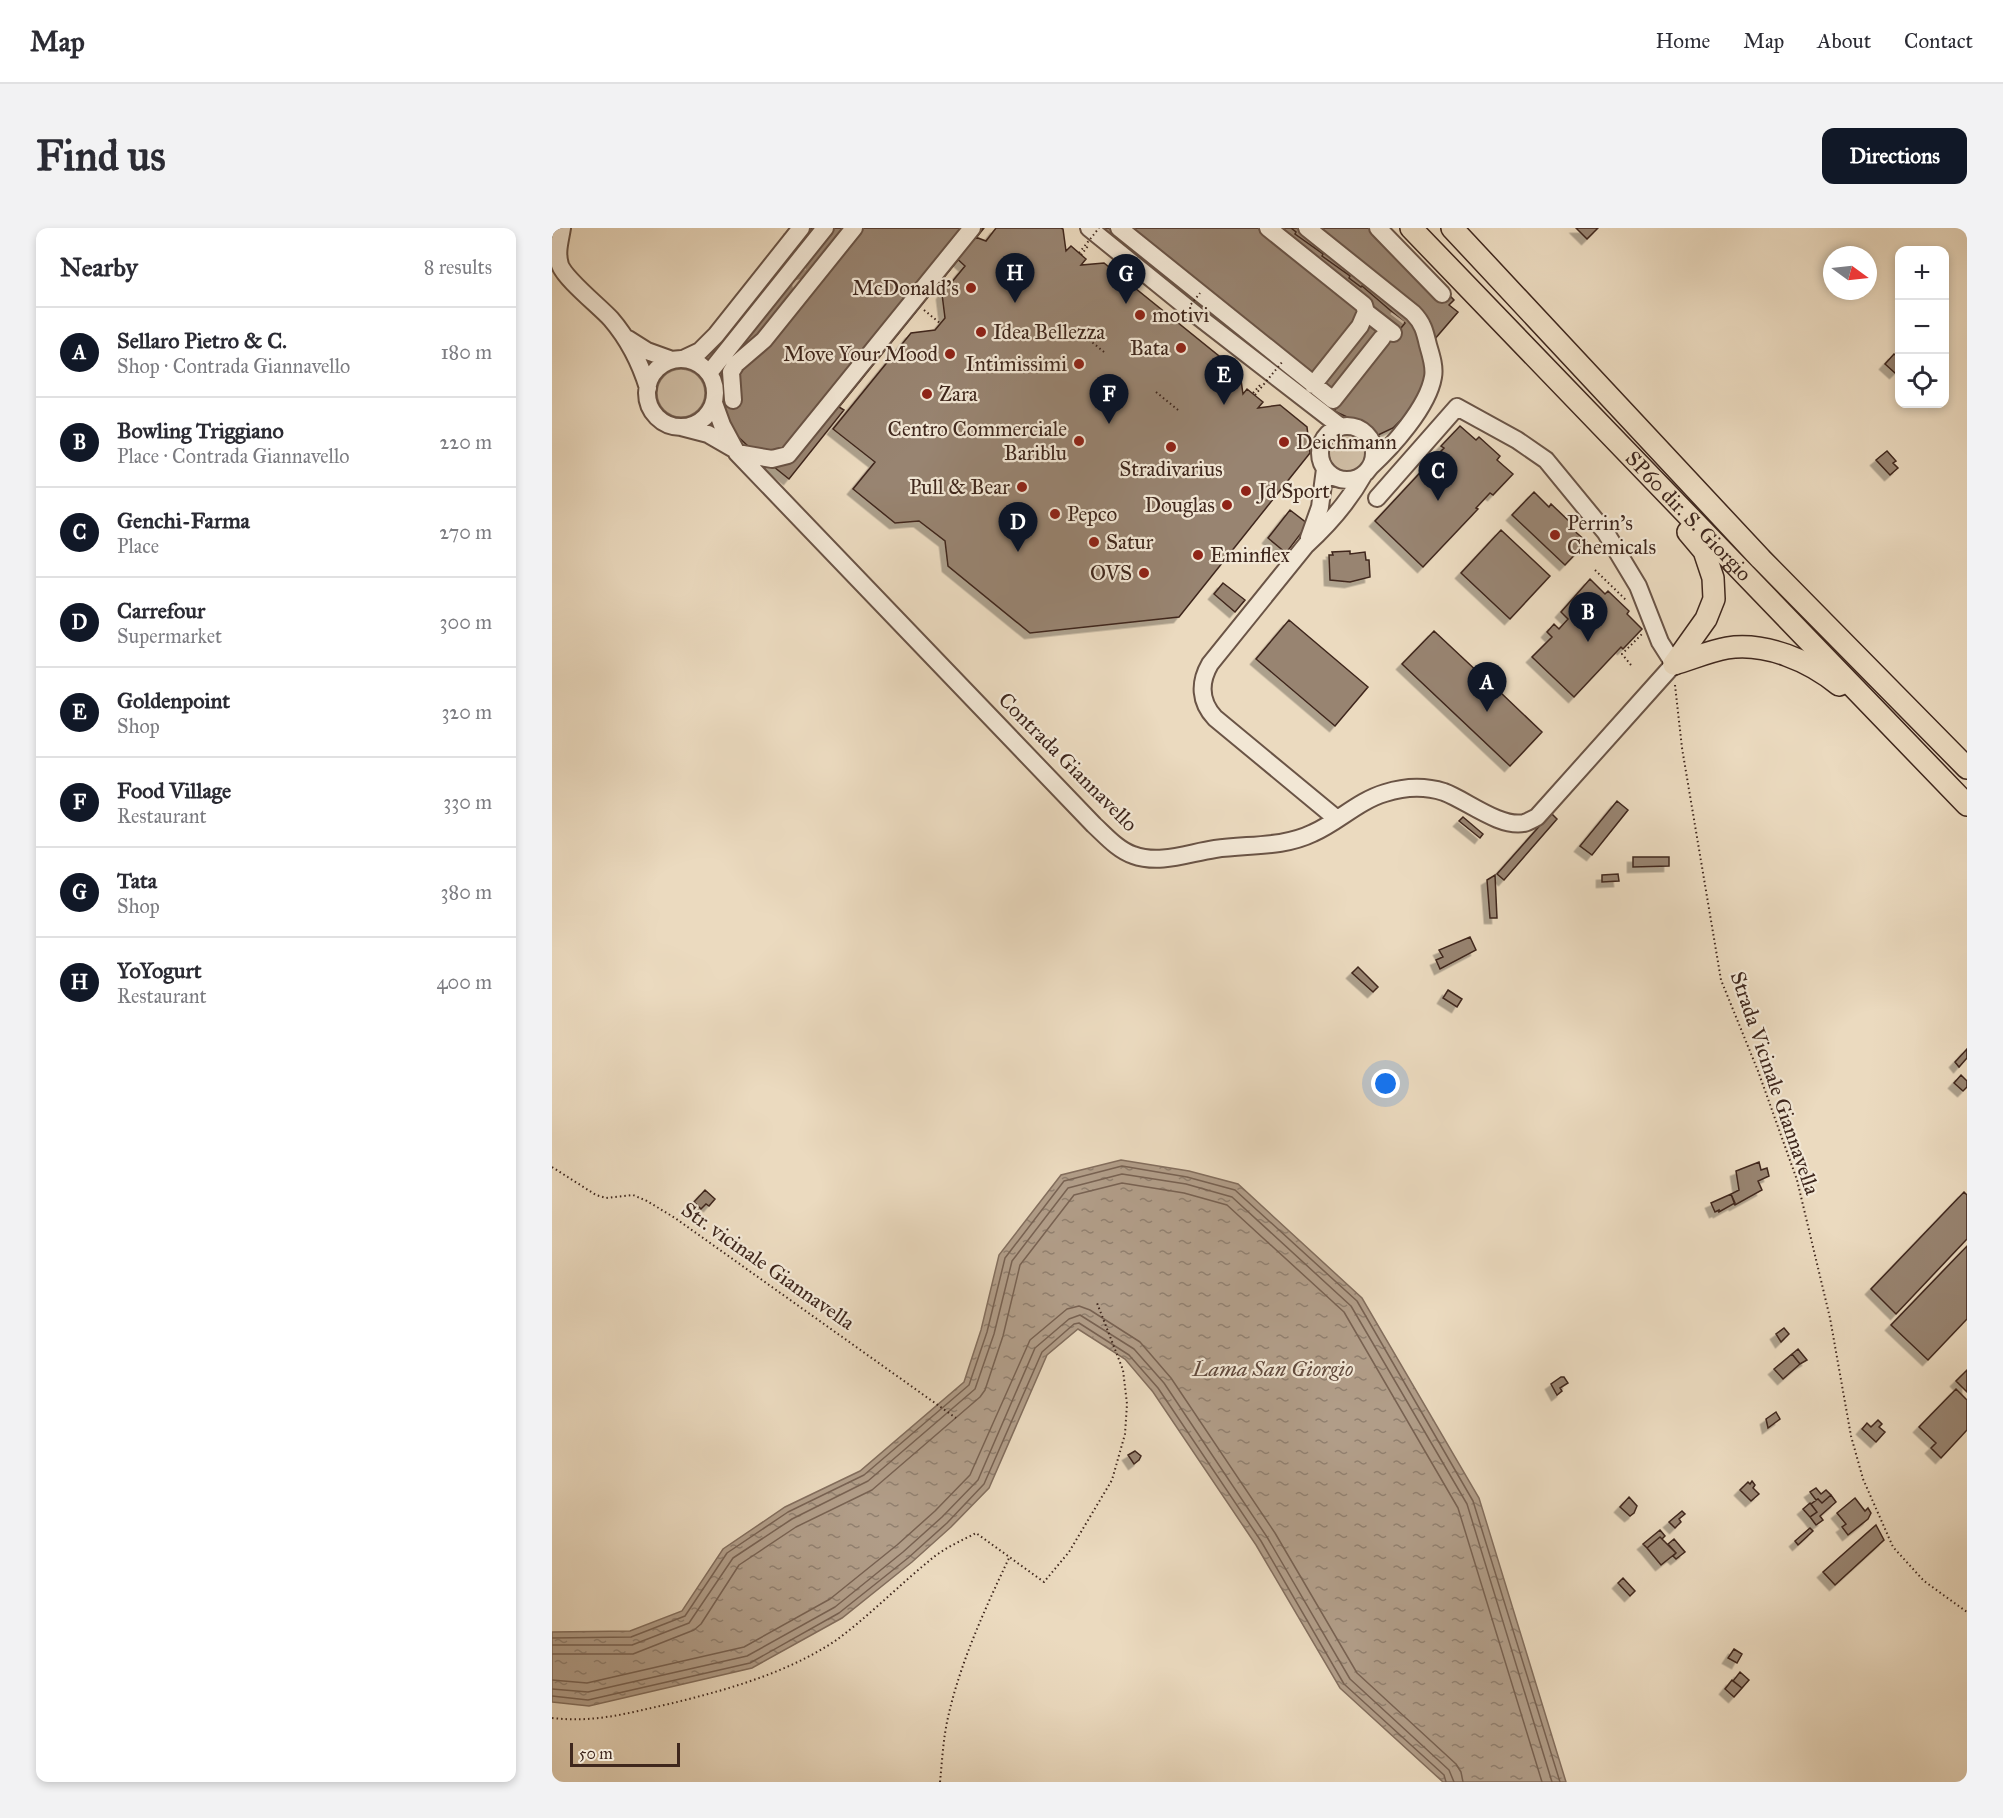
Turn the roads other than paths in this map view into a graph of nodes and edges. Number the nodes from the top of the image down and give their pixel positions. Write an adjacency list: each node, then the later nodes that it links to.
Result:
1 (562, 228): 16 (street)
2 (825, 228): 18 (street)
3 (854, 228): 21 (street)
4 (972, 228): 27 (street)
5 (1089, 228): 20 (street)
6 (1119, 228): 20 (street)
7 (1268, 228): 14 (street)
8 (1308, 228): 15 (street)
9 (1378, 228): 13 (street)
10 (1411, 228): 25 (main road, SP60 dir. S. Giorgio)
11 (1452, 228): 34 (main road)
12 (793, 229): 17 (street)
13 (1442, 294)
14 (1366, 312): 15 (street); 20 (street)
15 (1395, 324): 20 (street); 29 (street)
16 (627, 339): 17 (street); 19 (street)
17 (678, 360): 18 (street); 19 (street)
18 (709, 374): 22 (street)
19 (648, 388): 23 (street)
20 (1309, 392): 24 (street); 26 (street)
21 (733, 400)
22 (714, 403): 23 (street); 27 (street)
23 (680, 427): 27 (street)
24 (1341, 427): 26 (street); 29 (street)
25 (1603, 427): 32 (main road); 33 (main road, SP60 dir. S. Giorgio)
26 (1321, 448): 28 (street)
27 (736, 451): 36 (street, Contrada Giannavello)
28 (1325, 469): 29 (street); 31 (street)
29 (1367, 471): 31 (street)
30 (1377, 498): 32 (street)
31 (1306, 545): 36 (street)
32 (1674, 664): 33 (main road); 36 (street, Contrada Giannavello)
33 (1920, 756): 35 (main road, SP60 dir. S. Giorgio)
34 (1967, 768)
35 (1967, 805)
36 (1337, 819)

